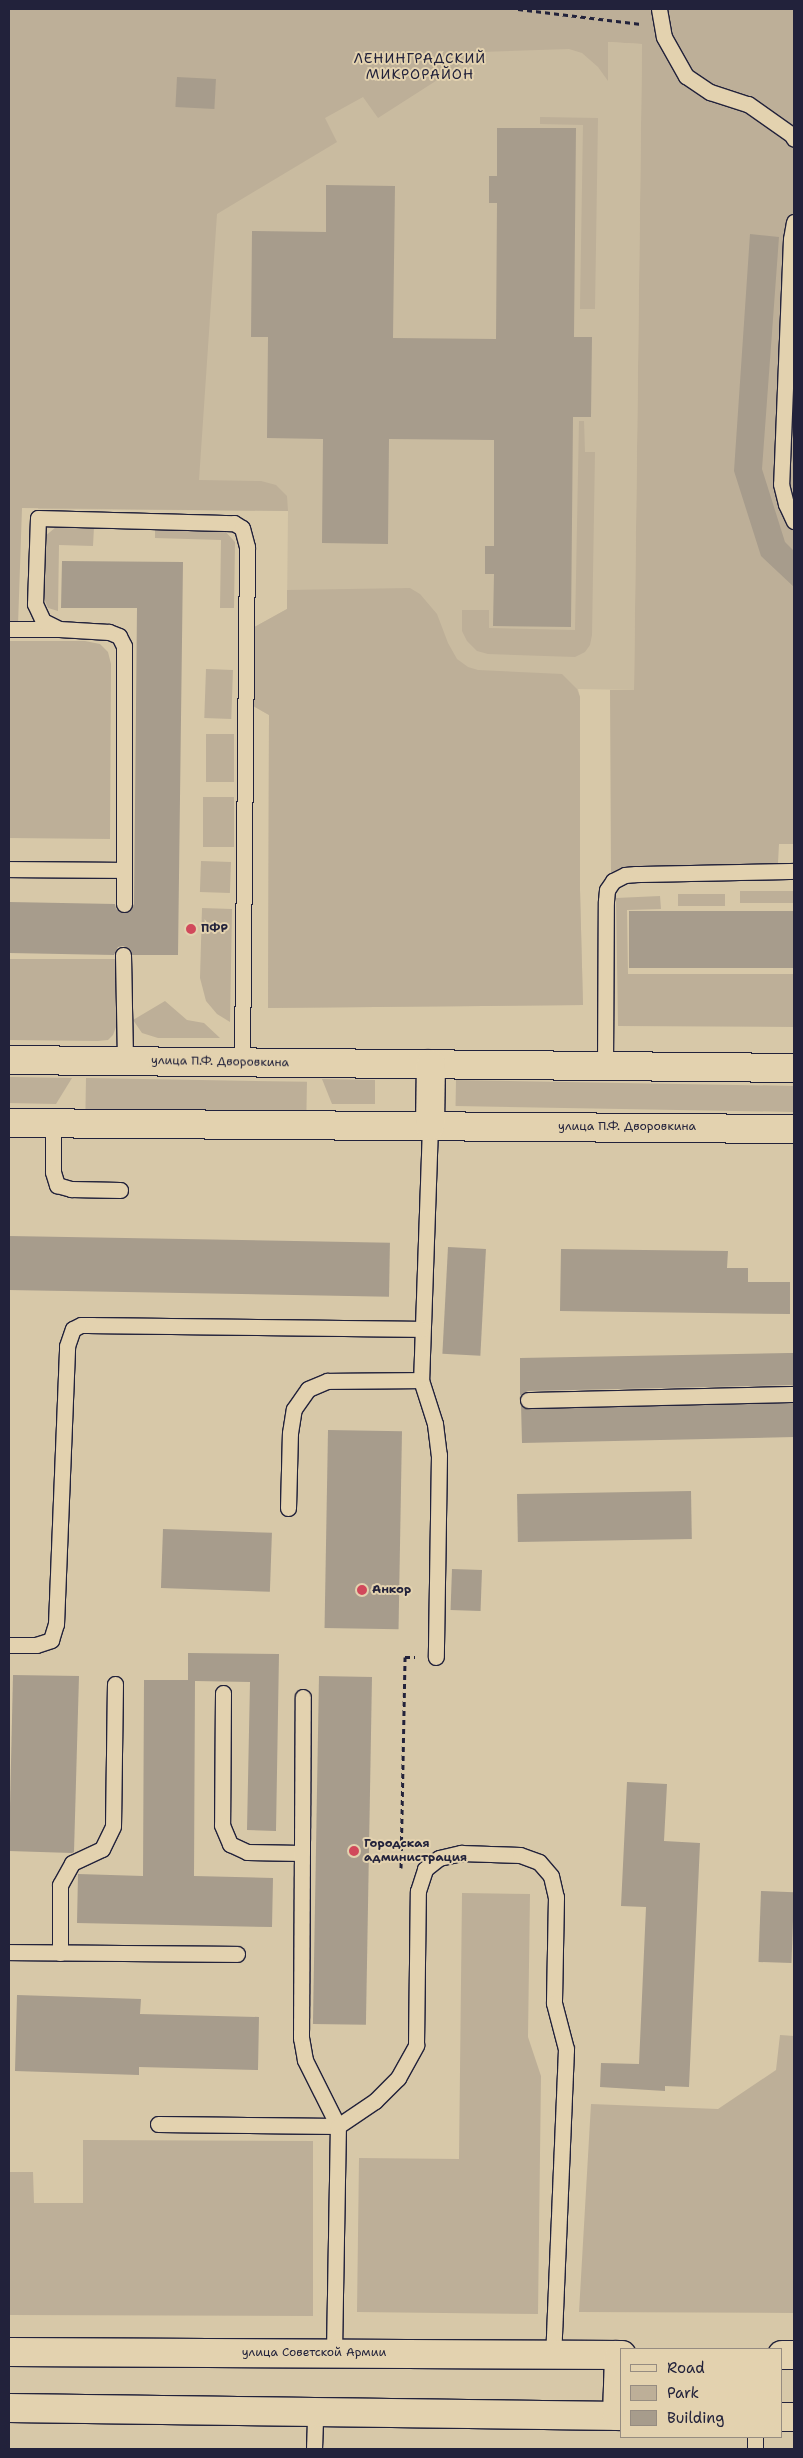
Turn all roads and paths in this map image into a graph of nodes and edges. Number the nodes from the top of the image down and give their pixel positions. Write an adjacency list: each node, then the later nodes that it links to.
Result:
1 (518, 9): 3 (path)
2 (658, 9): 3 (lane)
3 (662, 26): 4 (lane)
4 (794, 139)
5 (794, 222): 6 (lane)
6 (794, 521)
7 (9, 629): 8 (lane)
8 (60, 629): 10 (lane); 16 (lane)
9 (9, 870): 10 (lane)
10 (124, 870): 12 (lane)
11 (794, 871): 18 (lane)
12 (124, 904)
13 (123, 955): 15 (lane)
14 (9, 1060): 15 (street, улица П.Ф. Дворовкина)
15 (125, 1061): 16 (street, улица П.Ф. Дворовкина)
16 (242, 1063): 17 (street, улица П.Ф. Дворовкина)
17 (431, 1064): 18 (street, улица П.Ф. Дворовкина); 22 (street)
18 (605, 1067): 19 (street, улица П.Ф. Дворовкина)
19 (794, 1068)
20 (9, 1123): 21 (street, улица П.Ф. Дворовкина)
21 (53, 1123): 22 (street, улица П.Ф. Дворовкина); 24 (lane)
22 (430, 1126): 23 (street, улица П.Ф. Дворовкина); 25 (lane)
23 (794, 1129)
24 (120, 1190)
25 (422, 1329): 26 (lane); 30 (lane)
26 (421, 1380): 29 (lane); 31 (lane)
27 (794, 1394): 28 (lane)
28 (528, 1400)
29 (288, 1508)
30 (9, 1645)
31 (436, 1657)
32 (115, 1684): 37 (lane)
33 (223, 1693): 35 (lane)
34 (303, 1697): 35 (lane)
35 (302, 1853): 40 (lane)
36 (9, 1952): 37 (lane)
37 (60, 1953): 38 (lane)
38 (237, 1954)
39 (158, 2124): 40 (lane)
40 (338, 2126): 42 (lane); 43 (lane)
41 (9, 2352): 42 (street, улица Советской Армии)
42 (334, 2352): 43 (street, улица Советской Армии)
43 (553, 2355): 44 (street, улица Советской Армии)
44 (620, 2355): 47 (street, улица Советской Армии)
45 (9, 2408): 46 (street, улица Советской Армии)
46 (315, 2411): 47 (street, улица Советской Армии); 48 (lane)
47 (620, 2416)
48 (314, 2449)

